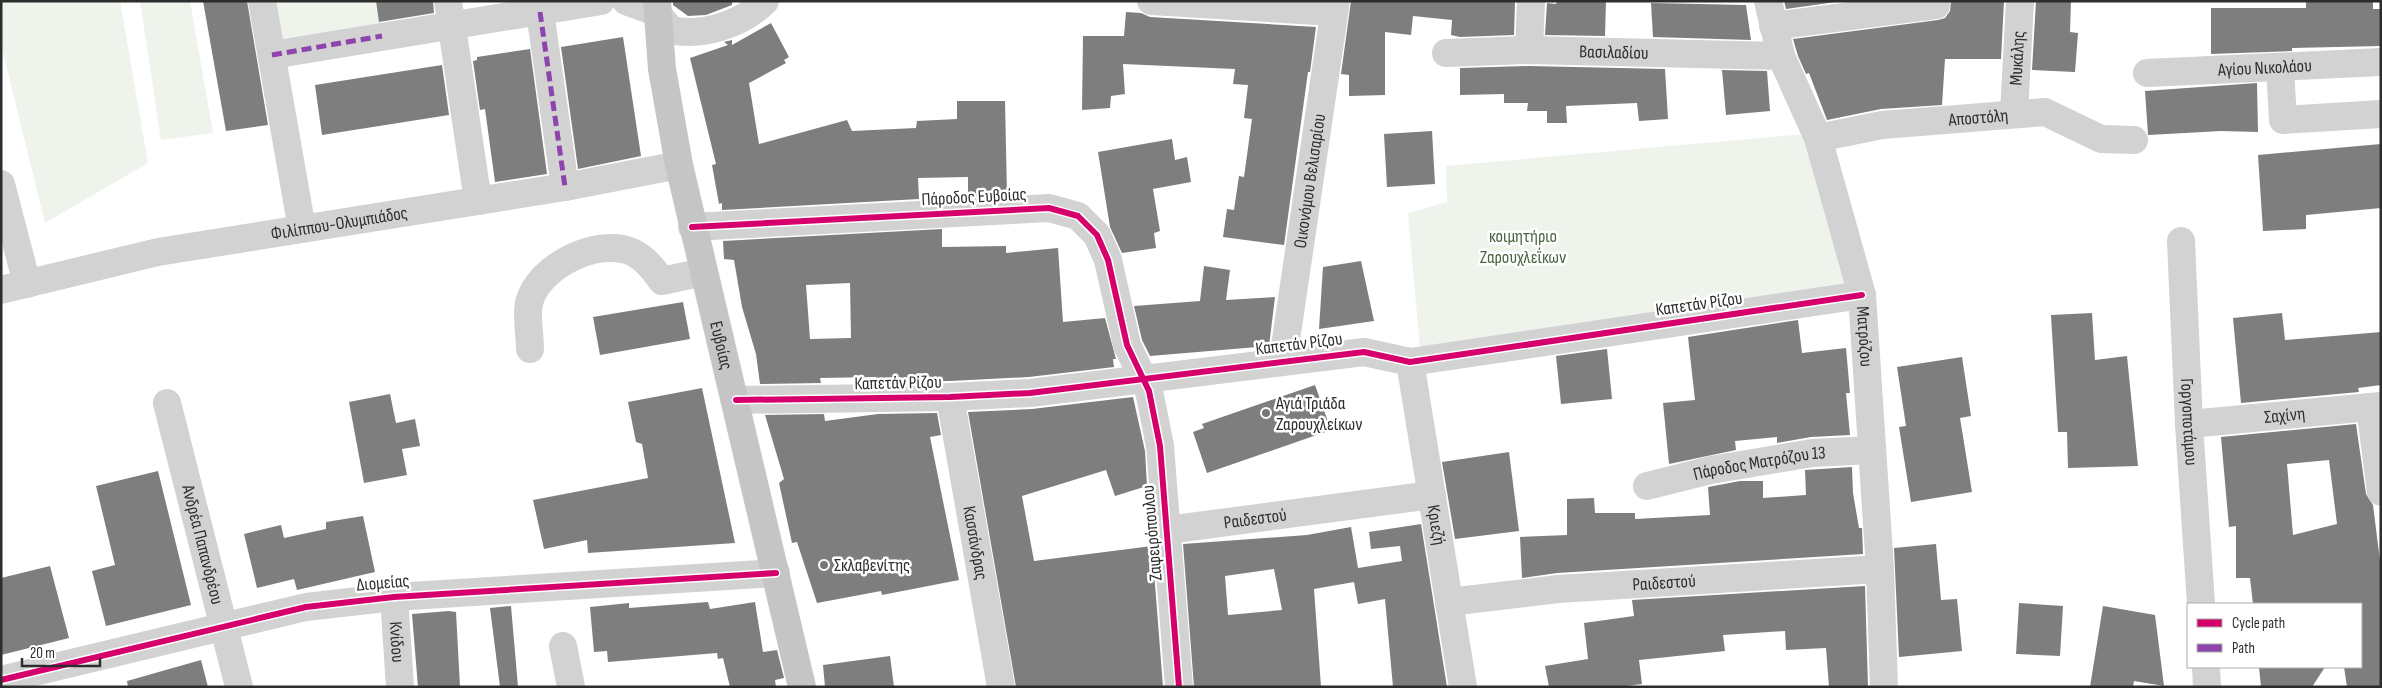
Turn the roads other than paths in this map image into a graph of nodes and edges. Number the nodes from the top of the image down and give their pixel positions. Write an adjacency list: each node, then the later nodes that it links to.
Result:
1 (262, 1): 16 (street)
2 (602, 1): 11 (street)
3 (626, 1): 9 (street)
4 (765, 1): 9 (street)
5 (1151, 1): 10 (street)
6 (1531, 1): 14 (street)
7 (2020, 1): 21 (street, Μυκάλης)
8 (1936, 5): 13 (street)
9 (656, 7): 25 (main road, Ευβοίας)
10 (1335, 7): 37 (street, Οικονόμου Βελισαρίου)
11 (540, 12): 12 (street); 27 (street)
12 (450, 14): 16 (street); 28 (street)
13 (1770, 14): 17 (street, Ματρόζου)
14 (1529, 50): 15 (street, Βασιλαδίου); 17 (street, Βασιλαδίου)
15 (1446, 53)
16 (272, 55): 30 (street)
17 (1781, 56): 23 (street, Ματρόζου)
18 (2381, 62): 19 (street, Αγίου Νικολάου)
19 (2280, 68): 20 (street, Αγίου Νικολάου); 22 (street)
20 (2147, 73)
21 (2014, 114): 23 (street, Αποστόλη); 24 (street, Αποστόλη)
22 (2381, 114)
23 (1818, 138): 35 (street, Ματρόζου)
24 (2134, 140)
25 (679, 165): 27 (street, Φιλίππου-Ολυμπιάδος); 29 (main road, Ευβοίας)
26 (1, 184): 33 (street)
27 (565, 187): 28 (street, Φιλίππου-Ολυμπιάδος)
28 (478, 201): 30 (street, Φιλίππου-Ολυμπιάδος)
29 (692, 227): 32 (main road, Ευβοίας); 39 (street, Πάροδος Ευβοίας)
30 (302, 229): 33 (street, Φιλίππου-Ολυμπιάδος)
31 (2181, 241): 44 (street, Γοργοποτάμου)
32 (704, 272): 36 (street); 41 (main road, Ευβοίας)
33 (28, 284): 34 (street, Φιλίππου-Ολυμπιάδος)
34 (1, 290)
35 (1862, 295): 38 (street, Καπετάν Ρίζου); 45 (street, Ματρόζου)
36 (530, 349)
37 (1283, 360): 38 (street, Καπετάν Ρίζου); 39 (street, Καπετάν Ρίζου)
38 (1410, 362): 48 (street, Κριεζή)
39 (1143, 379): 40 (street, Καπετάν Ρίζου); 49 (street, Ζαφειρόπουλου)
40 (950, 397): 41 (street, Καπετάν Ρίζου); 63 (street, Κασσάνδρας)
41 (736, 400): 51 (main road, Ευβοίας)
42 (167, 403): 55 (street, Ανδρέα Παπανδρέου)
43 (2375, 406): 44 (street, Σαχίνη); 47 (street)
44 (2188, 424): 54 (street, Γοργοποτάμου)
45 (1872, 450): 46 (street, Πάροδος Ματρόζου 13); 50 (street, Ματρόζου)
46 (1647, 486)
47 (2381, 492)
48 (1432, 495): 49 (street, Ραιδεστού); 53 (street, Κριεζή)
49 (1167, 530): 64 (street, Ζαφειρόπουλου)
50 (1880, 569): 53 (street, Ραιδεστού); 66 (street, Ματρόζου)
51 (776, 573): 52 (street, Διομείας); 62 (main road, Ευβοίας)
52 (394, 597): 55 (street, Διομείας); 60 (street, Κνίδου)
53 (1448, 602): 65 (street, Κριεζή)
54 (2201, 603)
55 (224, 625): 58 (street, Διομείας); 59 (street, Ανδρέα Παπανδρέου)
56 (563, 646): 61 (street)
57 (2206, 668): 67 (street)
58 (1, 680)
59 (239, 687)
60 (400, 687)
61 (571, 687)
62 (802, 687)
63 (1002, 687)
64 (1179, 687)
65 (1463, 687)
66 (1884, 687)
67 (2207, 687)

